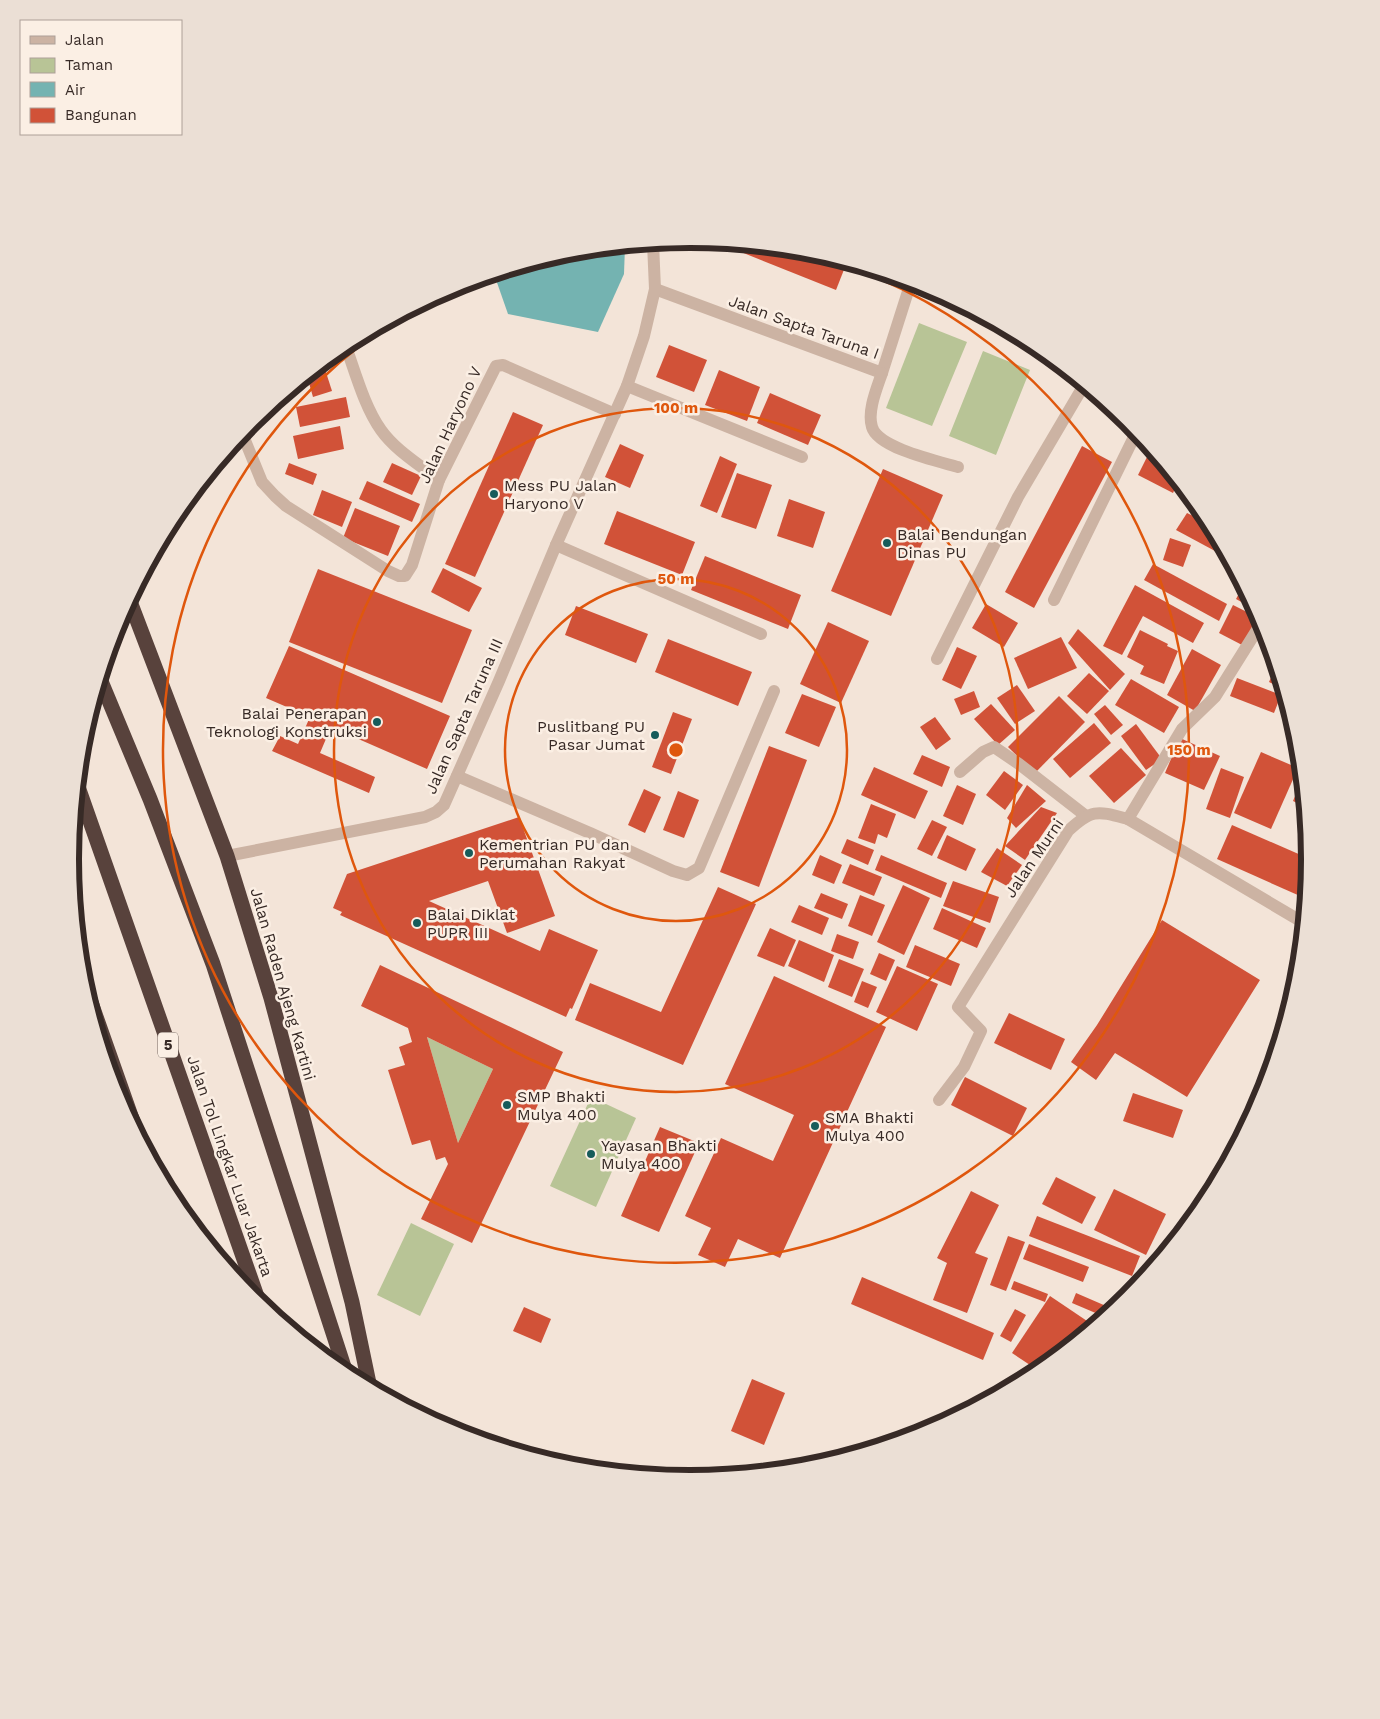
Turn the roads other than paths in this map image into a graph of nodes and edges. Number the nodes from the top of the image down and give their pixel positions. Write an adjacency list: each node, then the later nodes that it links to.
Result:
1 (653, 250): 2 (street, Jalan Sapta Taruna III)
2 (655, 288): 5 (street, Jalan Sapta Taruna I); 6 (street, Jalan Sapta Taruna III)
3 (908, 289): 5 (street, Jalan Sapta Taruna I)
4 (348, 352): 13 (street)
5 (882, 373): 12 (street)
6 (627, 386): 8 (street, Jalan Sapta Taruna III); 11 (street)
7 (1081, 390): 19 (street)
8 (615, 414): 13 (street, Jalan Haryono V); 14 (street, Jalan Sapta Taruna III)
9 (1133, 439): 15 (street)
10 (245, 440): 13 (street, Jalan Haryono V)
11 (802, 457)
12 (958, 467)
13 (439, 480)
14 (556, 545): 18 (street); 23 (street, Jalan Sapta Taruna III)
15 (1054, 600)
16 (133, 608): 27 (highway, Jalan Raden Ajeng Kartini)
17 (1257, 630): 26 (street)
18 (761, 634)
19 (937, 658)
20 (104, 688): 31 (highway)
21 (774, 691): 23 (street)
22 (960, 772): 25 (street)
23 (458, 776): 27 (street, Jalan Sapta Taruna III)
24 (82, 799): 30 (highway, Jalan Tol Lingkar Luar Jakarta / 5)
25 (1086, 816): 26 (street, Jalan Murni); 29 (street, Jalan Murni)
26 (1128, 820): 28 (street, Jalan Murni)
27 (227, 856): 32 (highway, Jalan Raden Ajeng Kartini)
28 (1298, 919)
29 (939, 1100)
30 (254, 1288)
31 (343, 1362)
32 (368, 1379)

